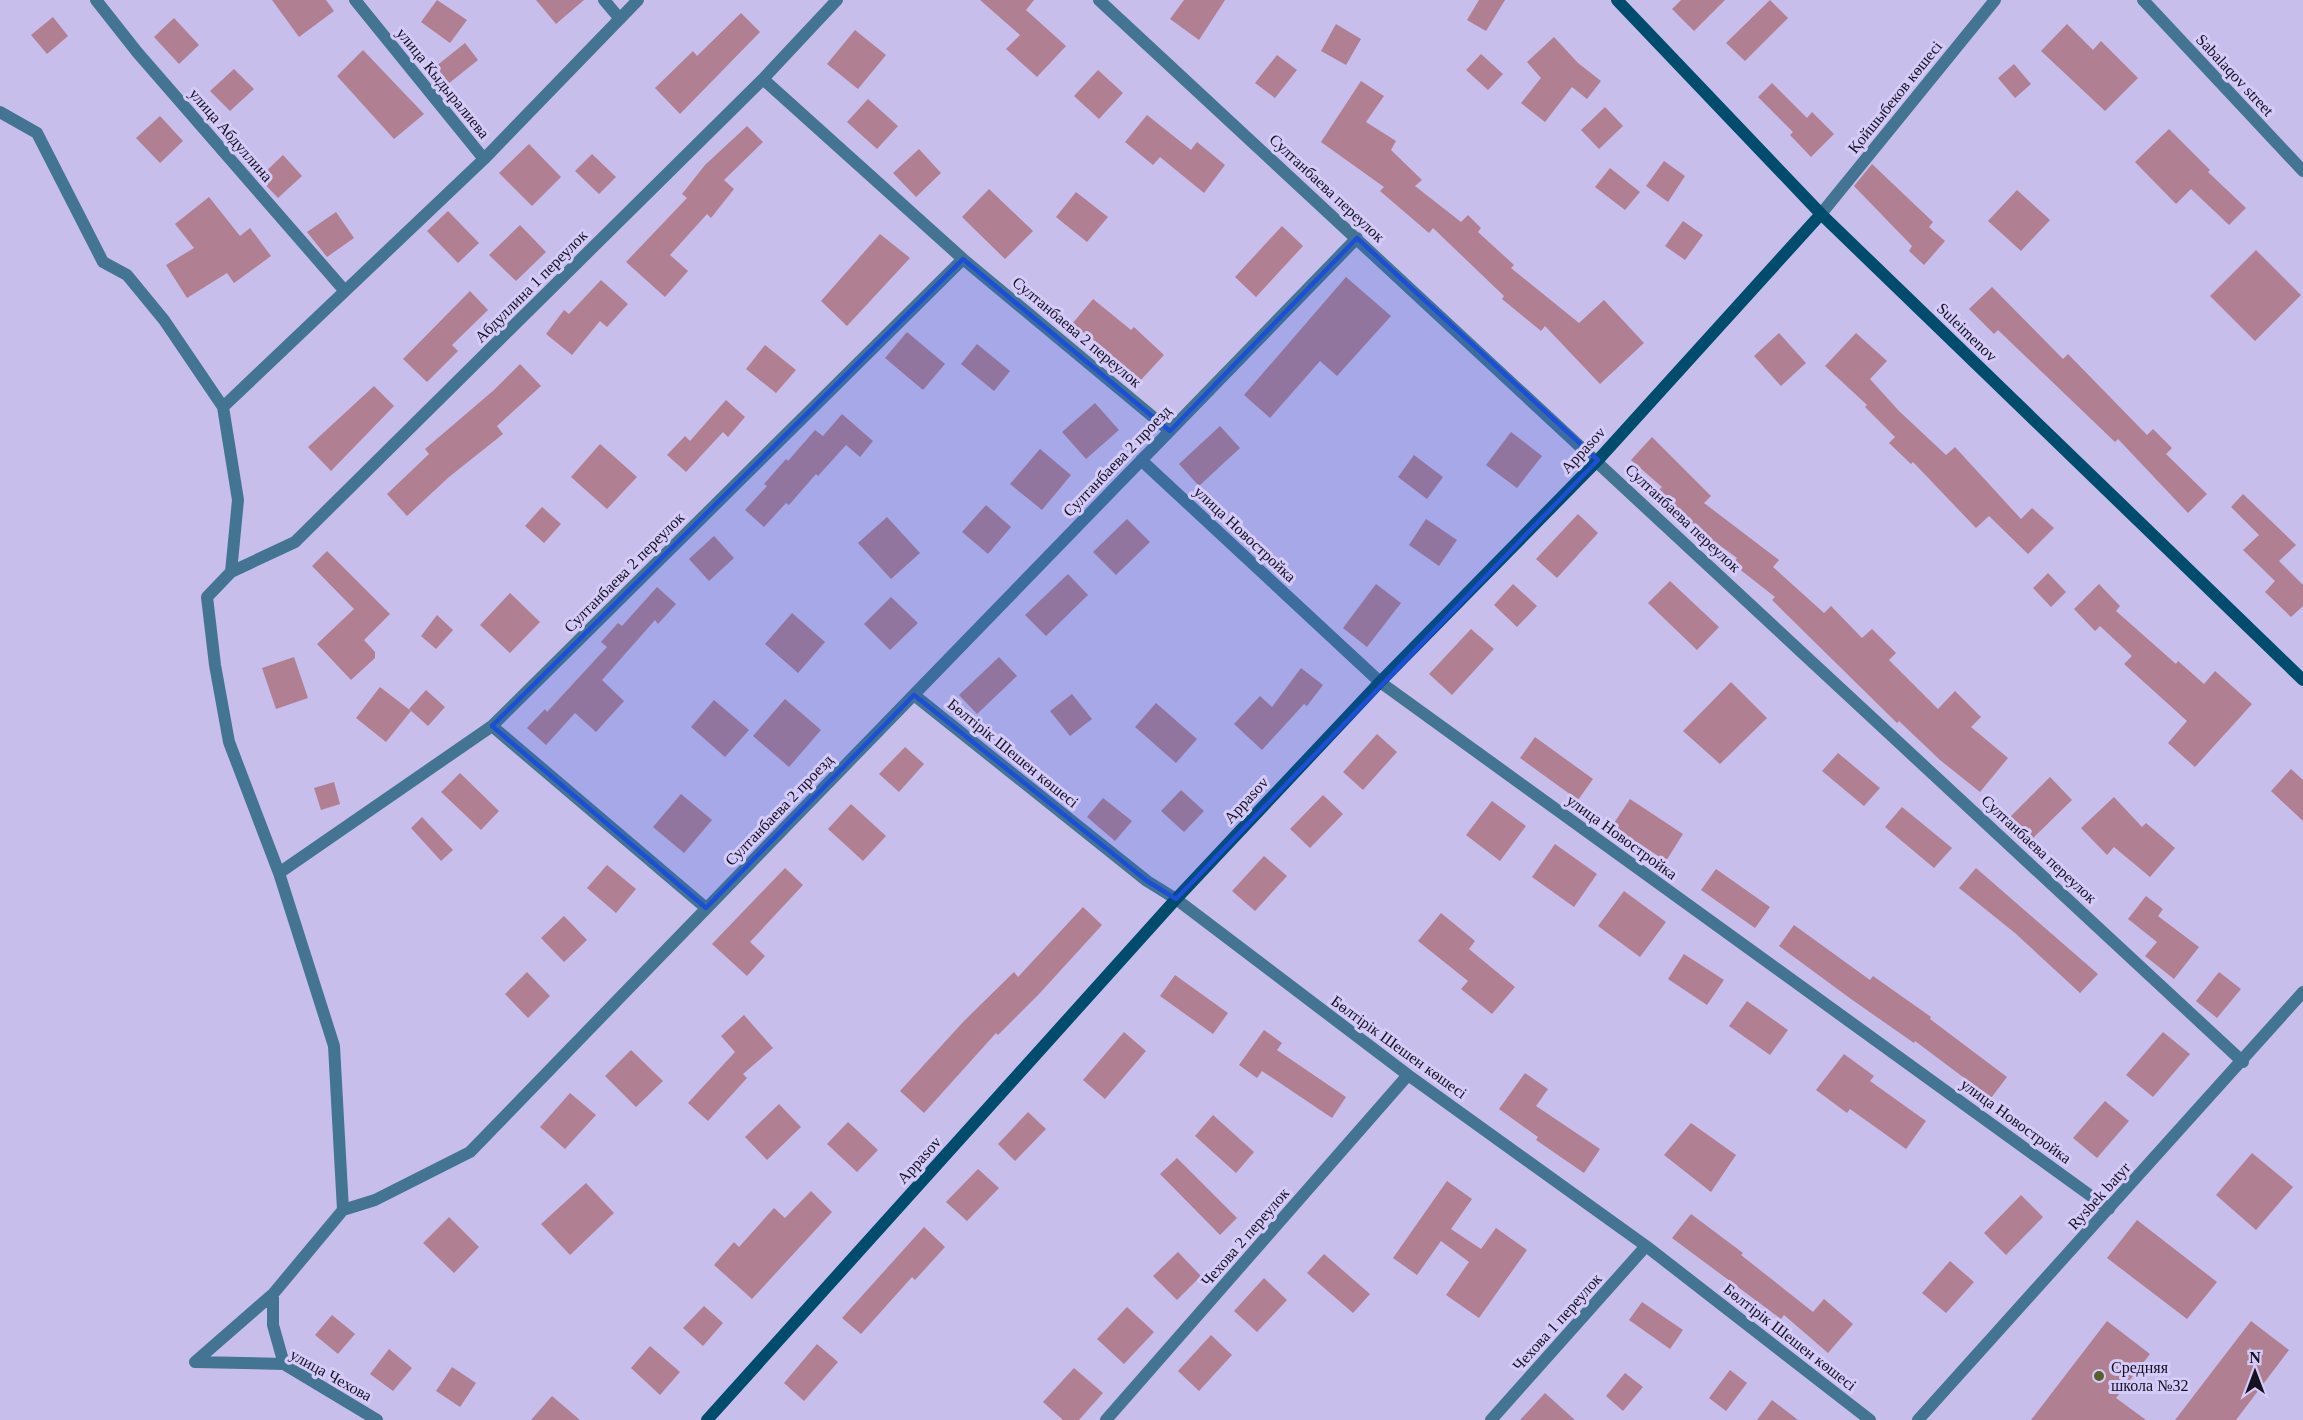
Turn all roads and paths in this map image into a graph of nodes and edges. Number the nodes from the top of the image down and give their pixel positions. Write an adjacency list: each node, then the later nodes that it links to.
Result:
1 (96, 0): 18 (street, улица Абдуллина)
2 (355, 0): 13 (street, улица Кыдыралиева)
3 (604, 0): 10 (street)
4 (638, 0): 10 (street)
5 (837, 0): 11 (street, Абдуллина 1 переулок)
6 (1099, 0): 16 (street, Султанбаева переулок)
7 (1617, 0): 15 (street, Suleimenov)
8 (1995, 0): 15 (street, Қойшыбеков көшесі)
9 (2143, 0): 14 (street, Sabalaqov street)
10 (620, 19): 13 (street)
11 (763, 79): 17 (street, Султанбаева 2 переулок); 23 (street, Абдуллина 1 переулок)
12 (0, 112): 19 (street)
13 (483, 159): 18 (street)
14 (2303, 171)
15 (1821, 214): 22 (street, Appasov); 24 (street, Suleimenov)
16 (1357, 238): 20 (street, Султанбаева 2 проезд); 22 (street, Султанбаева переулок)
17 (963, 259): 20 (street, Султанбаева 2 переулок); 27 (street, Султанбаева 2 переулок)
18 (344, 290): 19 (street)
19 (223, 407): 23 (street)
20 (1170, 431): 21 (street, Султанбаева 2 проезд)
21 (1141, 460): 25 (street, улица Новостройка); 26 (street, Султанбаева 2 проезд)
22 (1598, 460): 25 (street, Appasov); 32 (street, Султанбаева переулок)
23 (231, 572): 28 (street)
24 (2303, 680)
25 (1380, 682): 29 (street, Appasov); 34 (street, улица Новостройка)
26 (914, 695): 29 (street, Бөлтірік Шешен көшесі); 30 (street, Султанбаева 2 проезд)
27 (492, 726): 28 (street, Султанбаева 2 переулок); 30 (street)
28 (279, 873): 35 (street)
29 (1176, 899): 33 (street, Бөлтірік Шешен көшесі); 40 (street, Appasov)
30 (706, 908): 35 (street, Султанбаева 2 проезд)
31 (2303, 992): 32 (street, Rysbek batyr)
32 (2243, 1062): 34 (street, Rysbek batyr)
33 (1408, 1075): 36 (street, Бөлтірік Шешен көшесі); 41 (street, Чехова 2 переулок)
34 (2109, 1209): 44 (street, Rysbek batyr)
35 (343, 1210): 37 (street)
36 (1646, 1246): 42 (street, Чехова 1 переулок); 43 (street, Бөлтірік Шешен көшесі)
37 (273, 1294): 38 (street); 38 (street, улица Чехова)
38 (284, 1364): 39 (street, улица Чехова)
39 (377, 1420)
40 (707, 1420)
41 (1106, 1420)
42 (1491, 1420)
43 (1870, 1420)
44 (1918, 1420)

